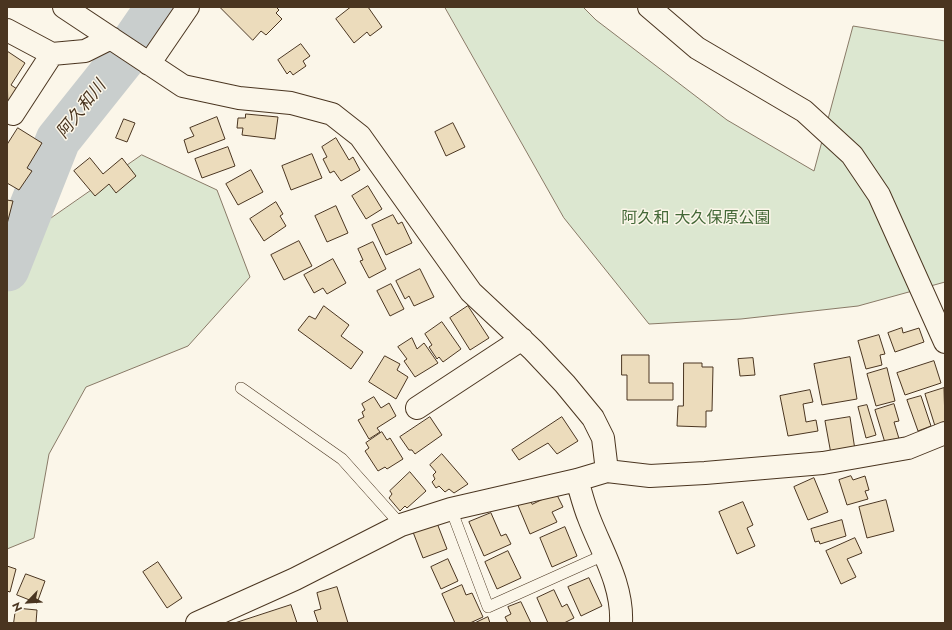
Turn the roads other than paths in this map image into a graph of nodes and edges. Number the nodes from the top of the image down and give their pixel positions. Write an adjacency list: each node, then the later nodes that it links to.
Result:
1 (64, 7): 5 (street)
2 (188, 7): 7 (street)
3 (649, 7): 10 (street)
4 (7, 30): 6 (street)
5 (113, 40): 6 (street); 7 (street)
6 (52, 54): 8 (street)
7 (146, 62): 9 (street)
8 (13, 114)
9 (522, 339): 12 (street); 14 (street)
10 (945, 342)
11 (241, 388): 17 (lane)
12 (417, 408)
13 (945, 432): 14 (street)
14 (607, 470): 15 (street)
15 (577, 480): 16 (street); 18 (street)
16 (451, 509): 17 (street); 18 (lane)
17 (401, 526): 19 (street)
18 (604, 556): 20 (street)
19 (197, 623)
20 (621, 623)

